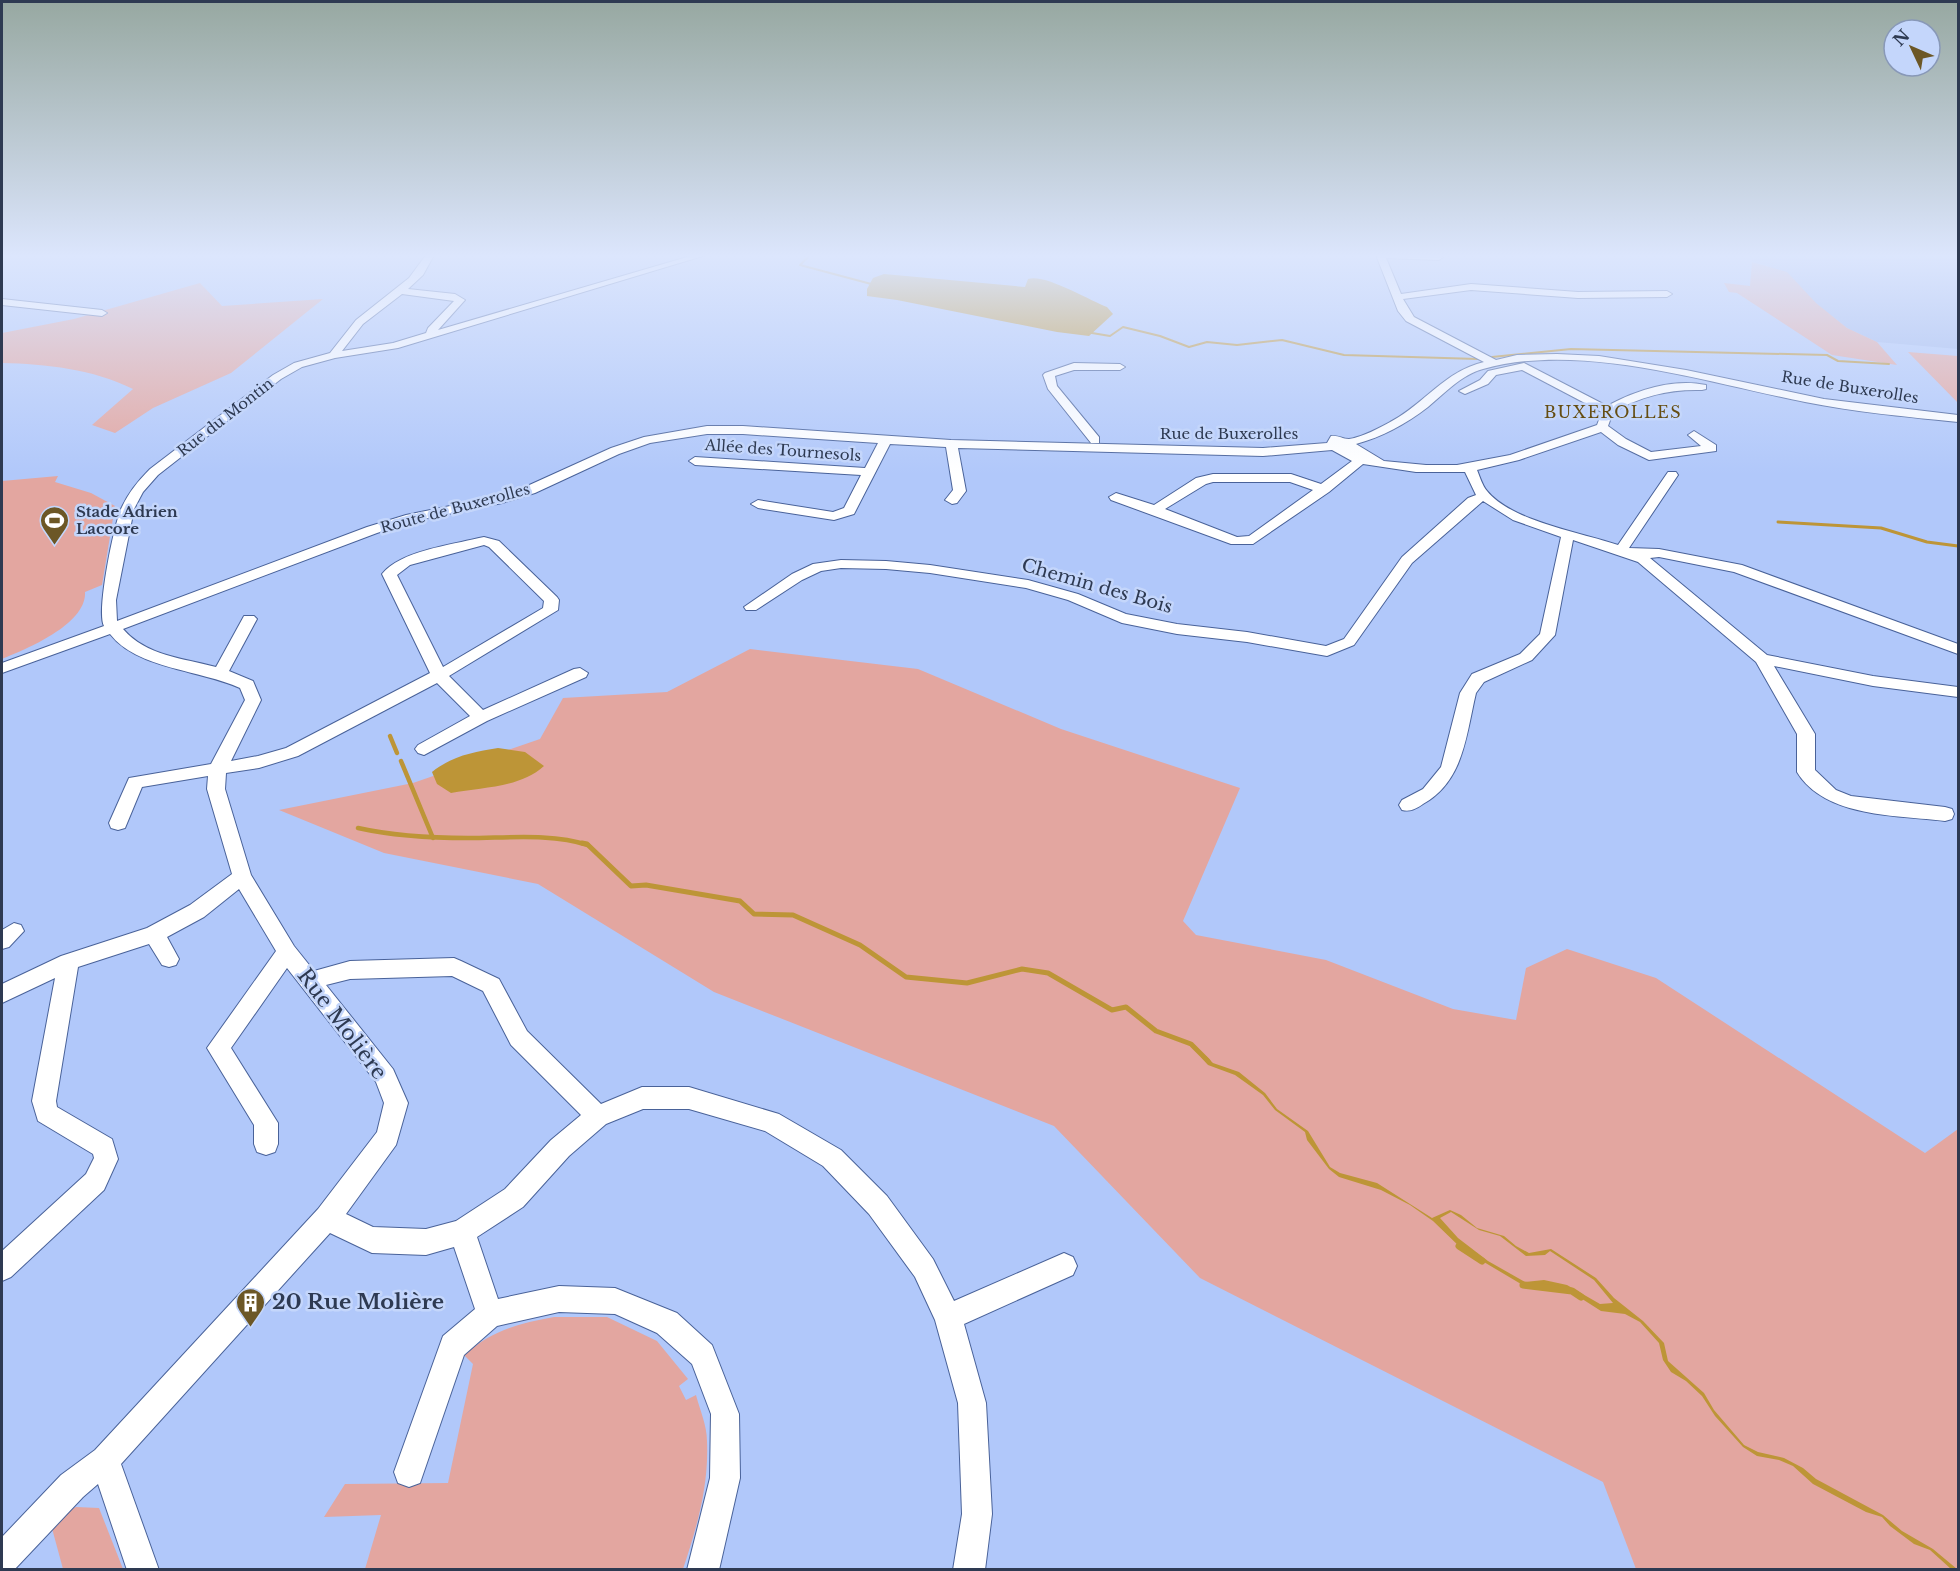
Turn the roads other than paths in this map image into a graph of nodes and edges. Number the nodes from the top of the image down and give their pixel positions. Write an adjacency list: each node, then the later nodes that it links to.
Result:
1 (356, 328): 6 (street)
2 (434, 328): 5 (street)
3 (453, 328): 5 (street, Rue du Montin)
4 (1428, 328): 7 (street)
5 (430, 335): 6 (street, Rue du Montin)
6 (334, 355): 38 (street, Rue du Montin)
7 (1494, 363): 10 (street, Rue de Buxerolles); 18 (street, Rue de Buxerolles)
8 (1120, 367): 16 (street)
9 (1465, 391): 11 (street)
10 (1836, 407): 11 (street); 12 (street, Rue de Buxerolles)
11 (1608, 410): 13 (street)
12 (1959, 417)
13 (1602, 427): 14 (street); 25 (street)
14 (1694, 435)
15 (886, 440): 20 (street, Rue de Buxerolles); 26 (street); 38 (street, Route de Buxerolles)
16 (1095, 440): 17 (street); 19 (street)
17 (1073, 441)
18 (1338, 442): 19 (street, Rue de Buxerolles); 21 (street, Rue de Buxerolles); 22 (street); 24 (street)
19 (1126, 443): 20 (street, Rue de Buxerolles); 21 (street, Rue de Buxerolles); 21 (street)
20 (951, 444): 31 (street)
21 (1234, 447)
22 (1361, 460): 24 (street); 28 (street)
23 (695, 461): 26 (street, Allée des Tournesols)
24 (1382, 465): 25 (street)
25 (1469, 468): 29 (street)
26 (870, 472): 32 (street)
27 (1672, 475): 35 (street)
28 (1324, 489): 33 (street); 33 (street)
29 (1484, 496): 34 (street); 36 (street, Chemin des Bois)
30 (1116, 497): 33 (street)
31 (952, 500)
32 (758, 504)
33 (1155, 510)
34 (1568, 535): 35 (street); 49 (street)
35 (1626, 552): 39 (street); 40 (street)
36 (751, 607)
37 (249, 619): 43 (street)
38 (113, 628): 41 (street, Route de Buxerolles); 43 (street, Rue Molière)
39 (1959, 649)
40 (1762, 659): 45 (street); 50 (street)
41 (2, 668)
42 (580, 673): 46 (street)
43 (220, 674): 48 (street, Rue Molière)
44 (440, 675): 44 (street); 46 (street); 48 (street)
45 (1959, 692)
46 (481, 717): 47 (street)
47 (424, 749)
48 (218, 768): 51 (street); 52 (street, Rue Molière)
49 (1408, 805)
50 (1945, 814)
51 (118, 823)
52 (242, 876): 53 (street); 54 (street, Rue Molière)
53 (154, 934): 55 (street); 56 (street)
54 (287, 952): 57 (street, Rue Molière); 60 (street)
55 (169, 959)
56 (68, 962): 58 (street); 64 (street)
57 (310, 981): 59 (street); 61 (street, Rue Molière)
58 (2, 994)
59 (598, 1116): 62 (street); 66 (street)
60 (266, 1143)
61 (327, 1218): 62 (street); 67 (street, Rue Molière)
62 (462, 1232): 65 (street)
63 (1064, 1266): 66 (street)
64 (2, 1268)
65 (490, 1314): 68 (street); 71 (street)
66 (948, 1317): 72 (street)
67 (105, 1460): 69 (street, Rue Molière); 70 (street)
68 (409, 1472)
69 (2, 1559)
70 (143, 1569)
71 (704, 1569)
72 (969, 1569)

